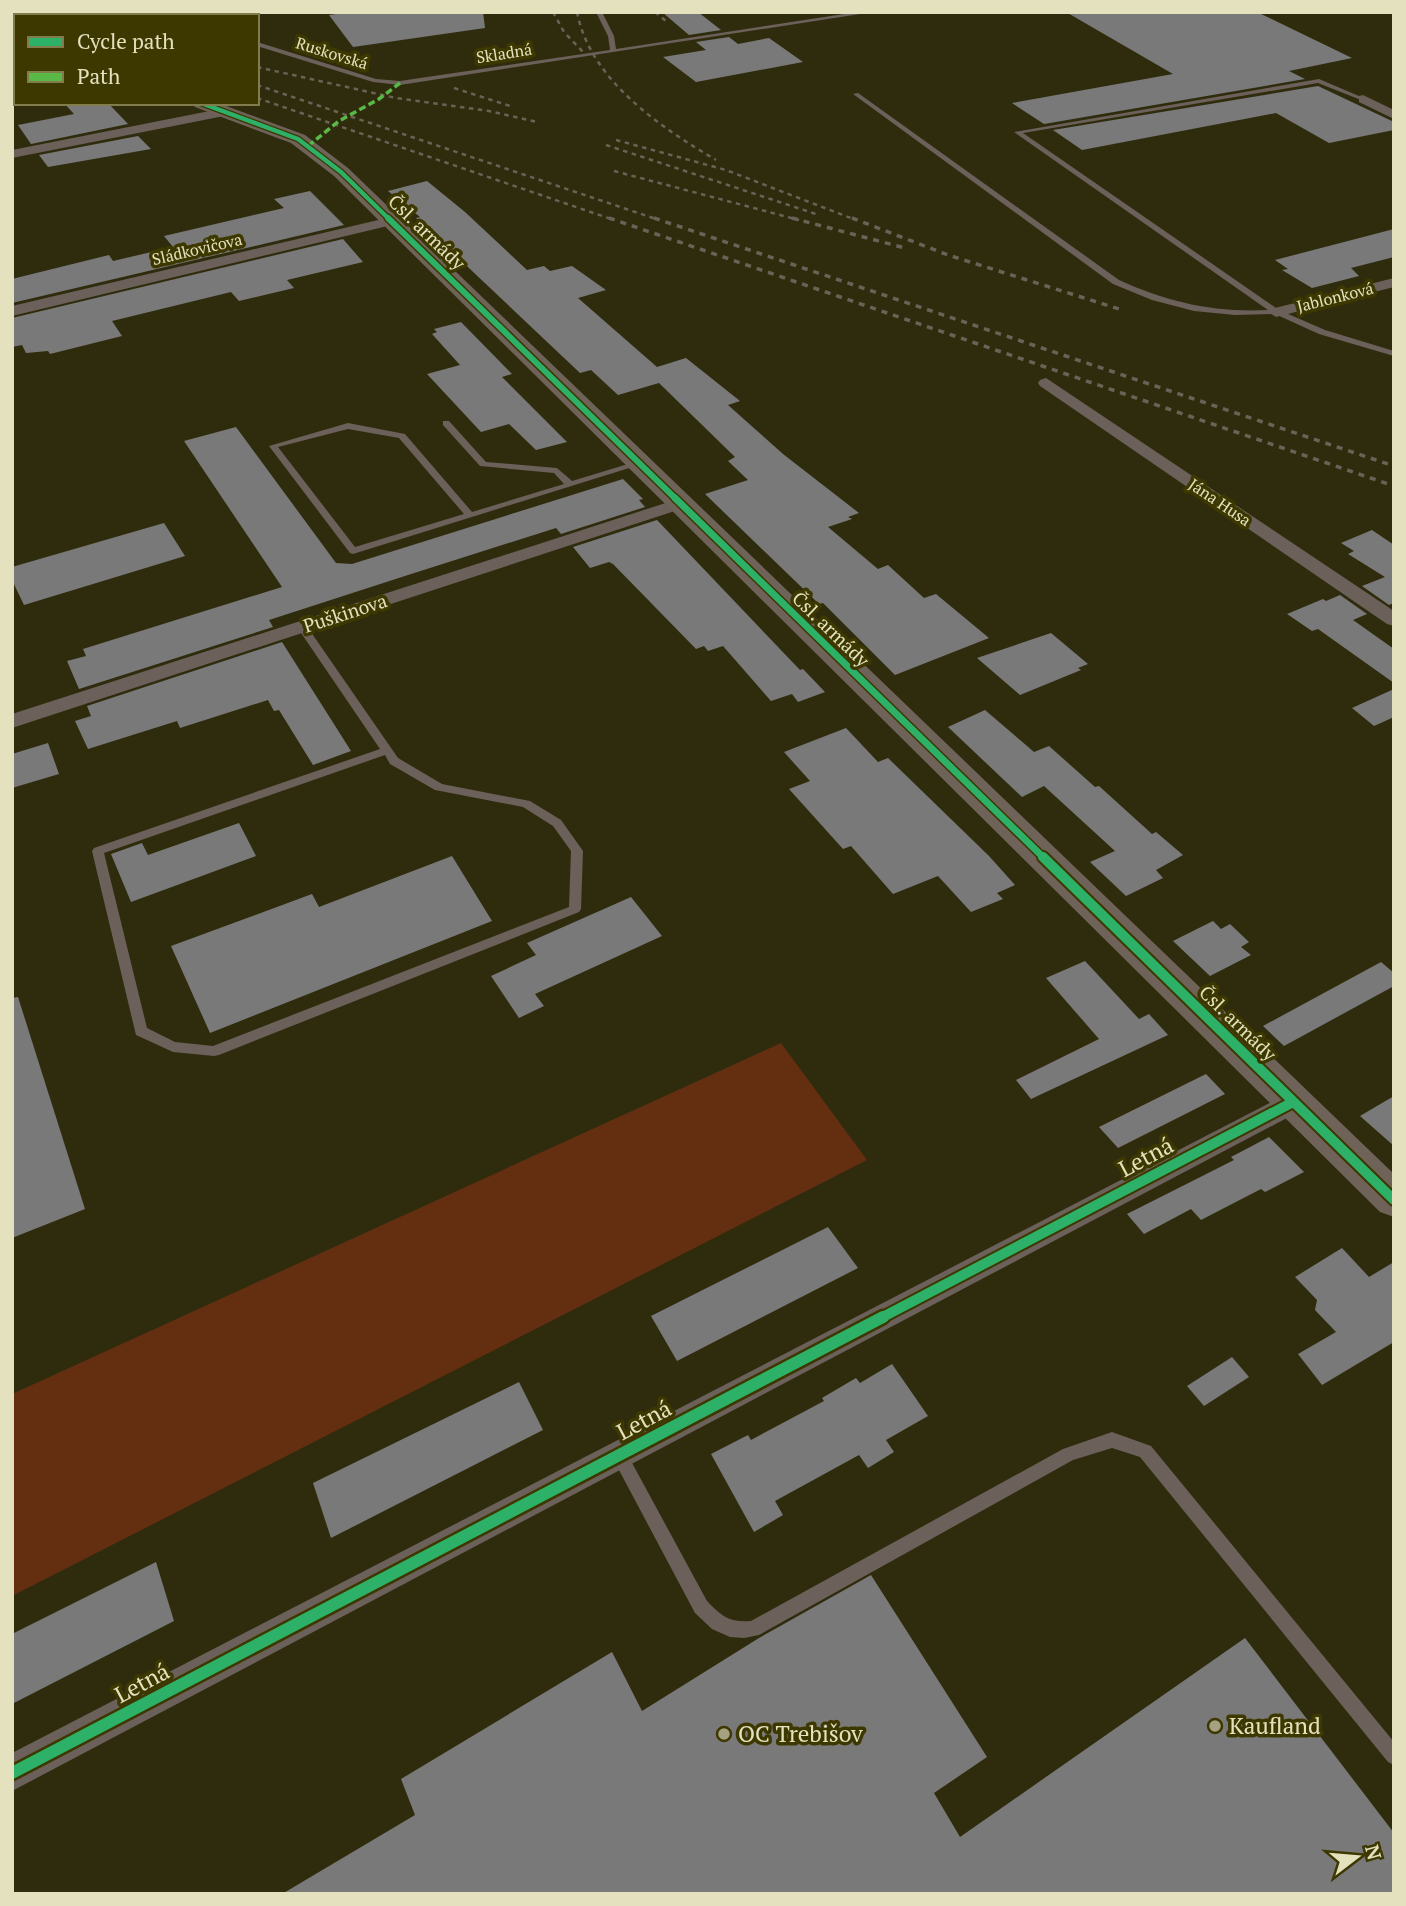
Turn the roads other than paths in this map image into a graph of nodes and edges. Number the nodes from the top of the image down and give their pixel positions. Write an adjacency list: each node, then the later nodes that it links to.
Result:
1 (599, 12): 4 (lane)
2 (870, 12): 4 (lane, Skladná)
3 (259, 45): 5 (lane, Ruskovská)
4 (613, 50): 5 (lane, Skladná)
5 (400, 83)
6 (856, 94): 15 (lane)
7 (1363, 99): 10 (street); 15 (lane)
8 (206, 105): 9 (street, Čsl. armády)
9 (225, 112): 11 (street); 12 (street, Čsl. armády)
10 (1394, 115)
11 (12, 154)
12 (391, 221): 14 (street, Sládkovičova); 19 (street, Čsl. armády)
13 (1394, 282): 15 (street, Jablonková)
14 (12, 311)
15 (1276, 312): 16 (lane)
16 (1394, 355)
17 (1046, 383): 23 (street, Jána Husa)
18 (446, 423): 20 (lane)
19 (638, 464): 20 (lane); 21 (street, Čsl. armády)
20 (570, 485): 22 (lane)
21 (678, 504): 24 (street, Puškinova); 27 (street, Čsl. armády)
22 (470, 515): 22 (lane)
23 (1394, 621)
24 (302, 627): 25 (street, Puškinova); 26 (lane)
25 (12, 721)
26 (386, 751): 26 (lane)
27 (1293, 1101): 28 (street, Čsl. armády); 29 (street, Letná)
28 (1394, 1200)
29 (619, 1455): 30 (lane); 31 (street, Letná)
30 (1394, 1756)
31 (12, 1773)

